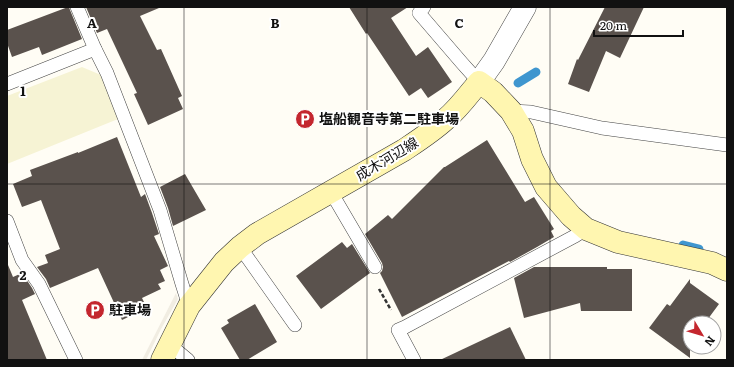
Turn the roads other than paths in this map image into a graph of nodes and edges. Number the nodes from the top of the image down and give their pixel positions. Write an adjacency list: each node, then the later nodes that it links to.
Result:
1 (77, 7): 4 (lane)
2 (424, 7): 5 (lane)
3 (525, 7): 5 (street)
4 (95, 49): 6 (lane); 15 (lane)
5 (479, 82): 7 (main road); 9 (main road, 成木河辺線)
6 (7, 84)
7 (510, 111): 8 (lane); 11 (main road)
8 (727, 146)
9 (331, 192): 12 (main road, 成木河辺線); 13 (lane)
10 (8, 228): 18 (lane)
11 (586, 229): 14 (main road); 20 (lane)
12 (240, 247): 15 (main road, 成木河辺線); 16 (lane)
13 (375, 267)
14 (727, 270)
15 (189, 306): 17 (main road, 成木河辺線)
16 (295, 325)
17 (166, 352): 19 (lane)
18 (76, 360)
19 (188, 360)
20 (414, 360)

